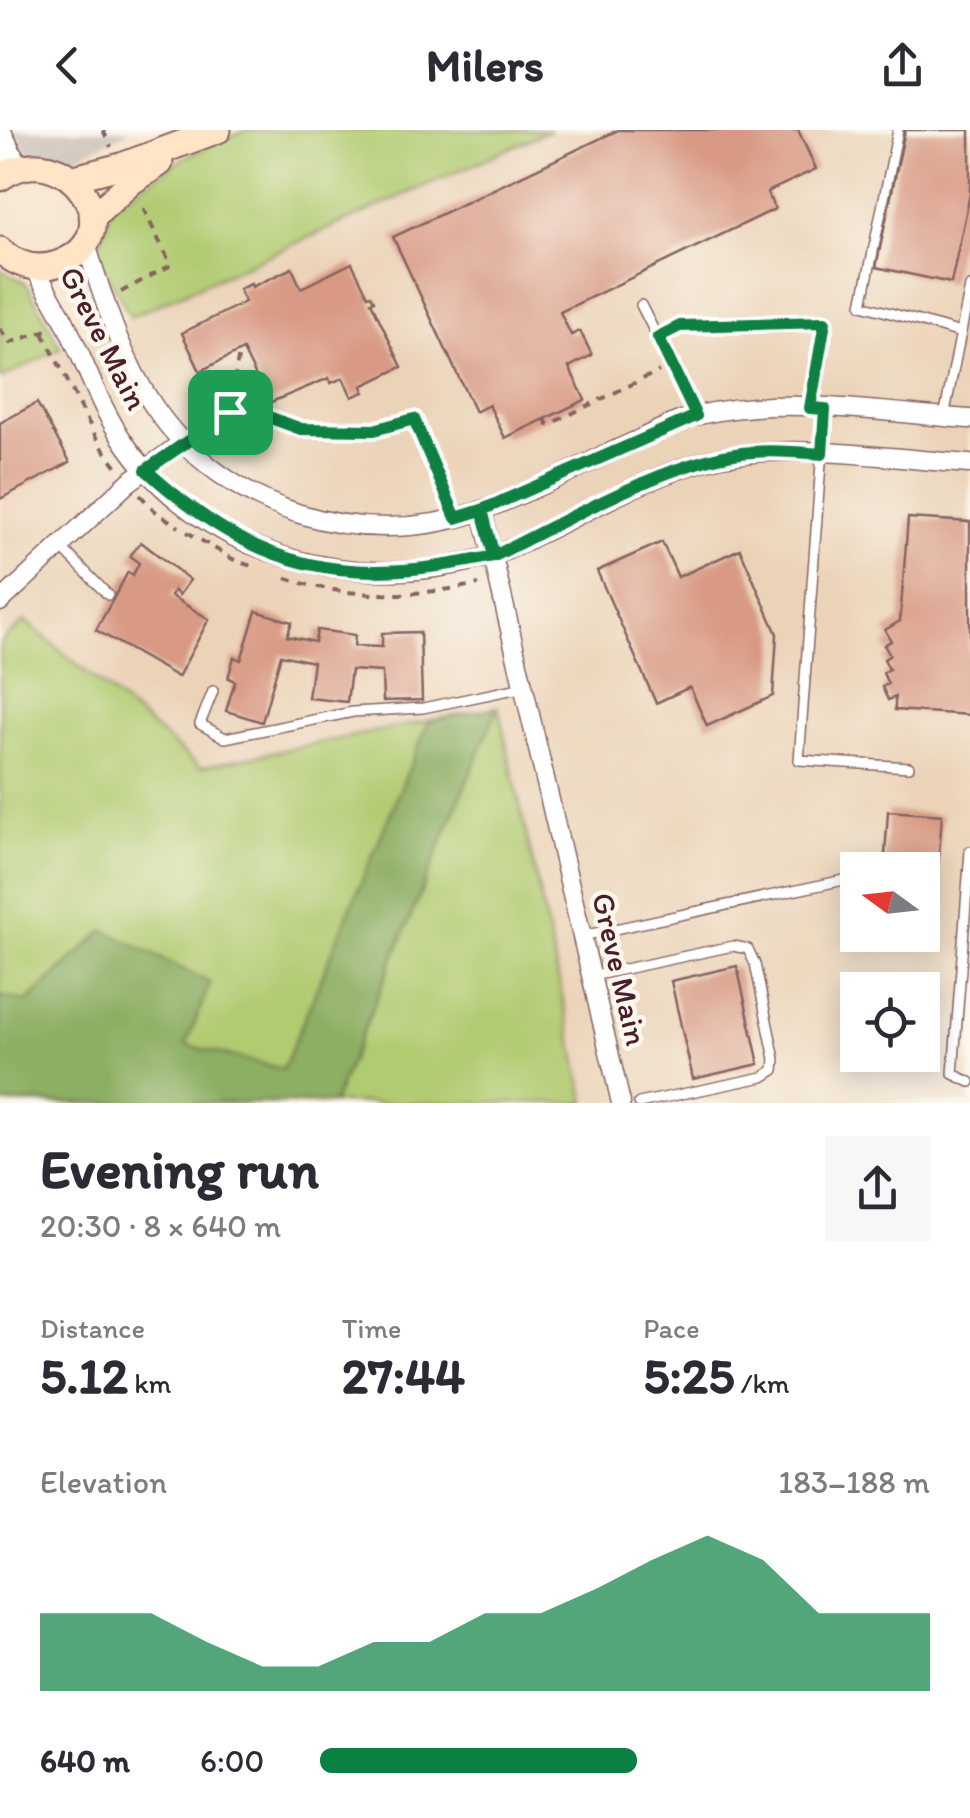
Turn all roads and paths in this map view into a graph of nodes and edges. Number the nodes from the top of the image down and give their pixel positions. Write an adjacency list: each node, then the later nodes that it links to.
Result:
1 (218, 130): 4 (main road)
2 (898, 130): 12 (lane)
3 (0, 132): 5 (street)
4 (189, 143): 6 (main road); 7 (main road)
5 (8, 172): 6 (main road)
6 (78, 177): 7 (main road)
7 (89, 229): 9 (main road); 22 (street, Greve Main)
8 (1, 252): 9 (main road)
9 (34, 267): 25 (street, Greve Main)
10 (970, 287): 12 (lane)
11 (641, 305): 13 (lane)
12 (960, 333): 19 (lane)
13 (658, 337): 15 (lane); 16 (lane)
14 (238, 358): 17 (path)
15 (672, 364): 18 (lane); 20 (path)
16 (817, 409): 18 (street, Greve Main); 19 (street, Greve Main); 23 (lane)
17 (230, 412): 22 (lane); 27 (lane)
18 (696, 416): 26 (street, Greve Main)
19 (944, 417): 21 (street, Greve Main)
20 (545, 419)
21 (970, 419)
22 (183, 442): 25 (street); 27 (street, Greve Main)
23 (822, 454): 24 (street, Greve Main); 29 (street, Greve Main); 34 (lane)
24 (970, 464)
25 (146, 470): 28 (street); 29 (street, Greve Main)
26 (482, 510): 27 (street, Greve Main); 29 (street, Greve Main)
27 (456, 518)
28 (60, 546): 30 (lane); 31 (street)
29 (494, 556): 32 (street, Greve Main)
30 (108, 595)
31 (0, 602)
32 (524, 687): 33 (lane); 37 (street, Greve Main)
33 (213, 691)
34 (909, 767)
35 (970, 851): 39 (lane)
36 (840, 881): 37 (lane)
37 (582, 936): 38 (street, Greve Main)
38 (592, 976): 40 (street, Greve Main); 41 (lane)
39 (970, 1082)
40 (621, 1103)
41 (639, 1103)

